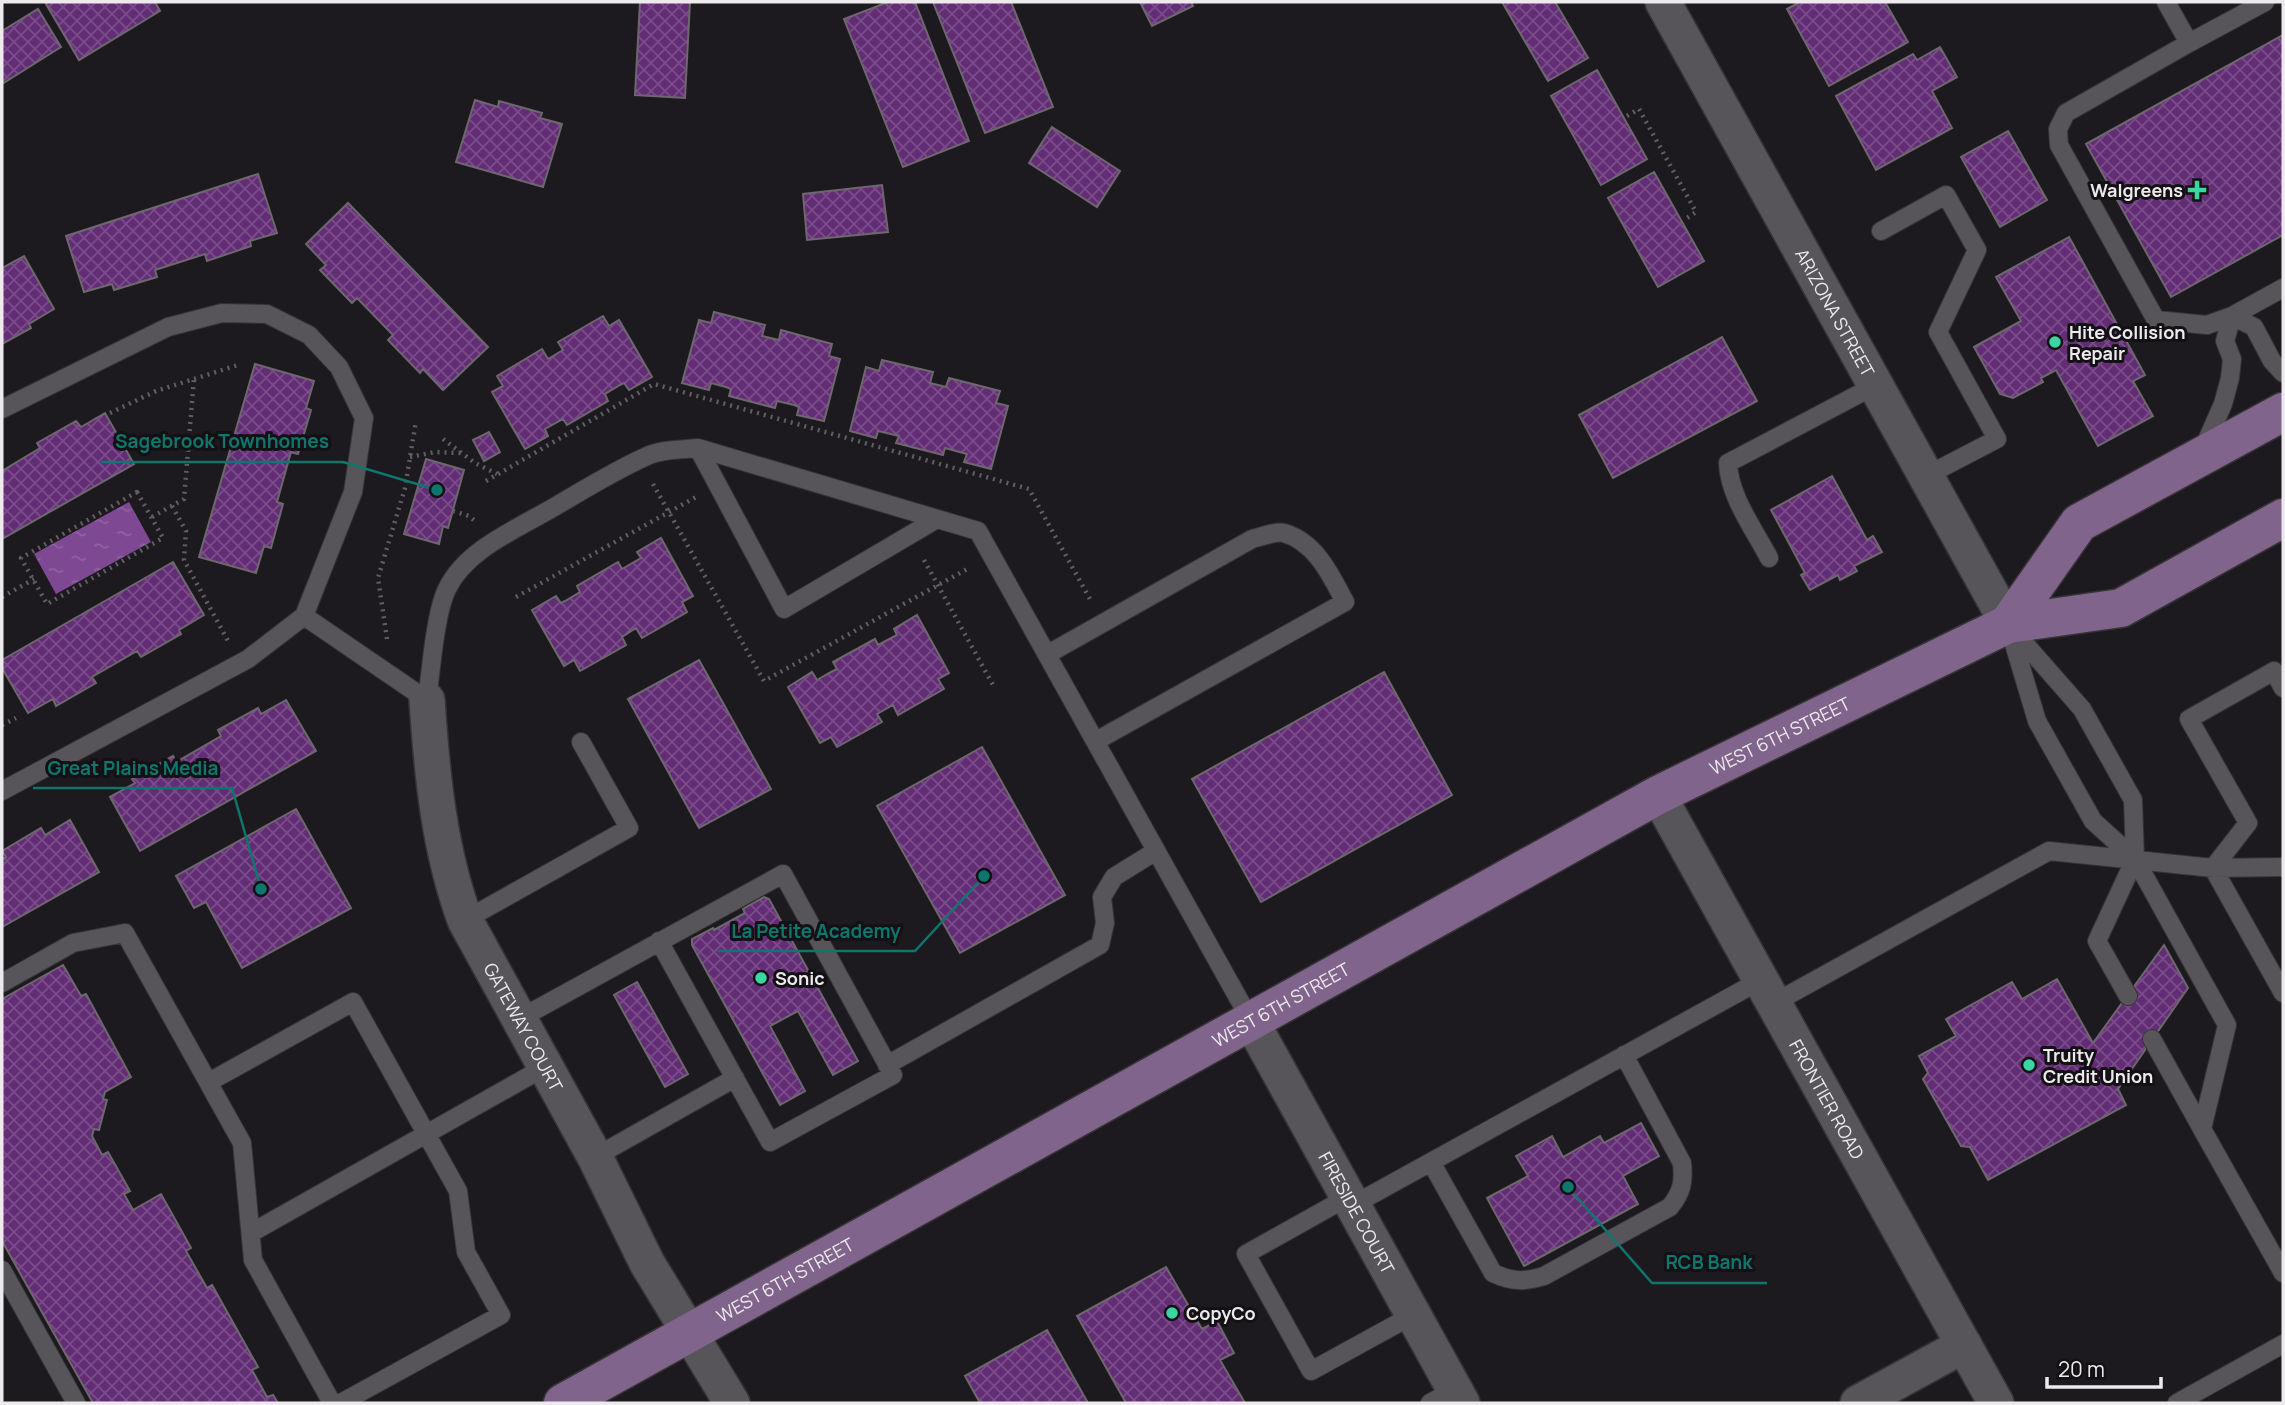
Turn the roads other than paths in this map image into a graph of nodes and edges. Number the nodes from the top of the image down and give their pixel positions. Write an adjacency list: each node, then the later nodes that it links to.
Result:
1 (1663, 2): 9 (street, ARIZONA STREET)
2 (2166, 2): 4 (lane)
3 (2265, 2): 4 (lane)
4 (2189, 43): 7 (lane)
5 (1881, 231): 14 (lane)
6 (2283, 288): 7 (lane)
7 (2232, 316): 8 (lane); 13 (lane)
8 (2283, 373)
9 (1876, 385): 14 (street, ARIZONA STREET); 17 (lane)
10 (2, 409): 18 (lane)
11 (2283, 412): 13 (main road, WEST 6TH STREET)
12 (698, 448): 16 (lane); 16 (lane); 22 (lane)
13 (2199, 459): 19 (main road, WEST 6TH STREET)
14 (1926, 476): 19 (street, ARIZONA STREET)
15 (2283, 518): 19 (main road, WEST 6TH STREET)
16 (937, 519): 20 (lane)
17 (1769, 558)
18 (304, 616): 22 (lane); 25 (lane)
19 (2008, 624): 26 (main road, WEST 6TH STREET); 28 (lane); 28 (lane)
20 (1048, 654): 23 (lane); 23 (lane)
21 (2283, 688): 29 (lane)
22 (427, 700): 31 (street, GATEWAY COURT)
23 (1096, 741): 27 (lane)
24 (581, 742): 31 (lane)
25 (2, 791)
26 (1658, 795): 35 (street, FRONTIER ROAD); 38 (main road, WEST 6TH STREET)
27 (1156, 851): 38 (lane); 41 (lane)
28 (2134, 859): 29 (lane); 35 (lane); 36 (lane); 45 (lane)
29 (2213, 867): 30 (lane); 33 (lane)
30 (2283, 867)
31 (466, 920): 37 (street, GATEWAY COURT)
32 (659, 941): 37 (lane); 41 (lane); 43 (lane)
33 (2281, 982)
34 (2, 984): 44 (lane)
35 (1767, 992): 40 (lane); 56 (street, FRONTIER ROAD)
36 (2127, 996)
37 (519, 1019): 42 (street, GATEWAY COURT)
38 (1251, 1021): 49 (street, FIRESIDE COURT); 54 (main road, WEST 6TH STREET)
39 (2152, 1039): 45 (lane)
40 (1624, 1055): 48 (lane); 48 (lane)
41 (887, 1065): 43 (lane)
42 (545, 1067): 46 (lane); 47 (street, GATEWAY COURT)
43 (734, 1079): 47 (lane)
44 (209, 1082): 46 (lane); 50 (lane)
45 (2202, 1129): 52 (lane)
46 (426, 1134): 50 (lane); 60 (lane)
47 (595, 1157): 54 (street, GATEWAY COURT)
48 (1431, 1162): 49 (lane)
49 (1350, 1201): 53 (street, FIRESIDE COURT); 53 (lane)
50 (251, 1233): 59 (lane)
51 (2, 1270): 58 (lane)
52 (2283, 1273)
53 (1413, 1315): 57 (street, FIRESIDE COURT)
54 (690, 1333): 61 (main road, WEST 6TH STREET); 62 (street, GATEWAY COURT)
55 (2283, 1344): 65 (lane)
56 (1964, 1345): 63 (street); 64 (street, FRONTIER ROAD)
57 (1449, 1399)
58 (76, 1403)
59 (332, 1403)
60 (341, 1403)
61 (563, 1403)
62 (733, 1403)
63 (1858, 1403)
64 (1996, 1403)
65 (2177, 1403)

